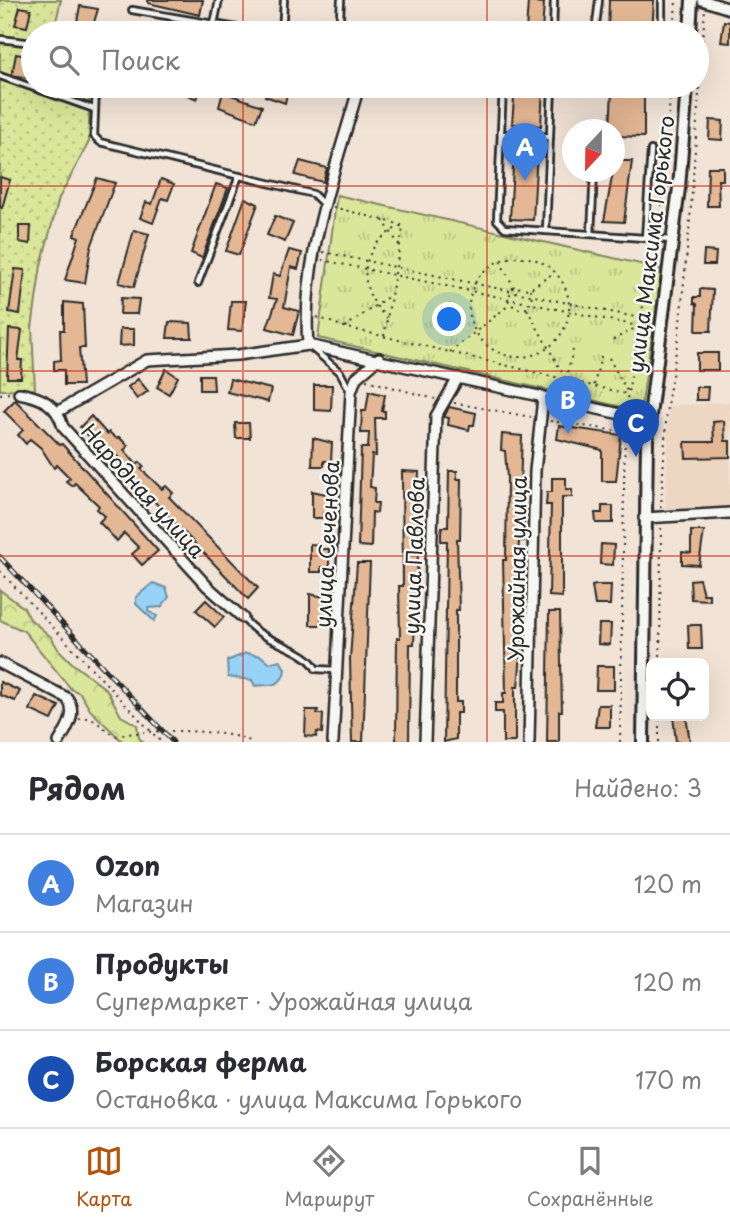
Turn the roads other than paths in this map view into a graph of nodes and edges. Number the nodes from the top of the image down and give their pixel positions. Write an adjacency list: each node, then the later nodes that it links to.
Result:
1 (219, 0): 12 (lane)
2 (284, 0): 13 (lane)
3 (341, 0): 14 (lane)
4 (554, 0): 15 (lane)
5 (598, 0): 16 (lane)
6 (662, 0): 17 (lane)
7 (692, 0): 18 (street)
8 (704, 1): 9 (street)
9 (730, 9)
10 (132, 10): 11 (lane)
11 (196, 21)
12 (215, 21)
13 (283, 21)
14 (340, 21)
15 (553, 21)
16 (595, 21)
17 (662, 21)
18 (691, 21)
19 (0, 39): 20 (lane)
20 (21, 42)
21 (0, 76): 22 (lane)
22 (21, 83)
23 (63, 98): 29 (lane)
24 (95, 98): 29 (lane)
25 (355, 98): 35 (street)
26 (502, 98): 30 (lane)
27 (552, 98): 31 (lane)
28 (686, 98): 39 (street, улица Максима Горького)
29 (94, 109): 33 (lane)
30 (501, 134): 31 (lane); 36 (lane)
31 (550, 136): 36 (lane)
32 (651, 150): 38 (lane)
33 (239, 176): 35 (lane); 40 (lane)
34 (594, 182): 37 (lane)
35 (324, 205): 41 (street)
36 (546, 231): 37 (lane)
37 (592, 234): 38 (lane)
38 (645, 238): 39 (lane)
39 (673, 240): 48 (street, улица Максима Горького)
40 (198, 283)
41 (308, 345): 42 (street); 44 (lane); 47 (street)
42 (379, 358): 43 (street); 44 (street, улица Сеченова)
43 (458, 378): 46 (street); 56 (street, улица Павлова)
44 (351, 392): 53 (street, улица Сеченова)
45 (19, 393): 47 (street, Народная улица)
46 (543, 398): 48 (street); 57 (street, Урожайная улица)
47 (59, 411): 51 (street, Народная улица)
48 (649, 418): 50 (street, улица Максима Горького)
49 (730, 513): 50 (street)
50 (644, 518): 58 (street, улица Максима Горького)
51 (243, 618): 53 (lane)
52 (0, 663): 54 (street)
53 (337, 670): 55 (street, улица Сеченова)
54 (59, 742)
55 (333, 742)
56 (425, 742)
57 (530, 742)
58 (642, 742)

